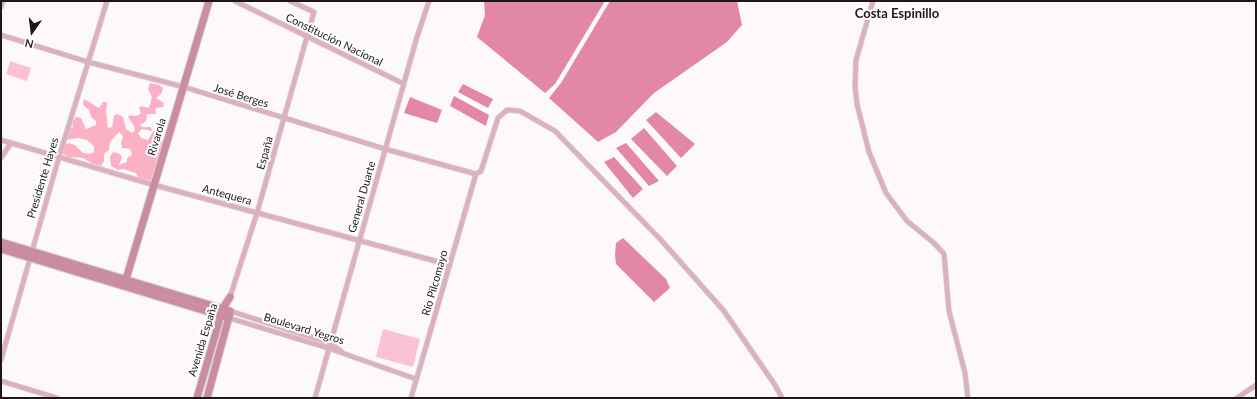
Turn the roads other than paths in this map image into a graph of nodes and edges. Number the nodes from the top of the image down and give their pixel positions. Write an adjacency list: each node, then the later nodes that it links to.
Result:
1 (3, 1): 8 (street)
2 (106, 1): 11 (street, Presidente Hayes)
3 (209, 1): 13 (street, Rivarola)
4 (235, 1): 10 (street, Constitución Nacional)
5 (290, 1): 10 (street, España)
6 (429, 1): 12 (street, General Duarte)
7 (873, 1): 45 (street)
8 (1, 7)
9 (1, 35): 11 (street, José Berges)
10 (307, 37): 12 (street, Constitución Nacional); 14 (street, España)
11 (88, 62): 13 (street, José Berges); 18 (street, Presidente Hayes)
12 (404, 84): 17 (street, General Duarte)
13 (184, 87): 14 (street, José Berges); 21 (street, Rivarola)
14 (284, 119): 17 (street, José Berges); 22 (street, España)
15 (1, 140): 16 (street, Antequera)
16 (11, 143): 18 (street, Antequera); 19 (street)
17 (385, 149): 20 (street, José Berges); 23 (street, General Duarte)
18 (59, 156): 21 (street, Antequera); 26 (street, Presidente Hayes)
19 (1, 158)
20 (476, 174): 27 (street, Río Pilcomayo); 44 (street, Río Pilcomayo)
21 (154, 185): 22 (street, Antequera); 28 (street, Rivarola)
22 (257, 213): 23 (street, Antequera); 29 (street, España)
23 (359, 241): 27 (street, Antequera); 32 (street, General Duarte)
24 (1, 242): 26 (street, Boulevard Yegros)
25 (1, 249): 26 (street, Boulevard Yegros)
26 (30, 254): 28 (street, Boulevard Yegros); 35 (street, Presidente Hayes)
27 (450, 265): 36 (street, Río Pilcomayo)
28 (125, 283): 30 (street, Boulevard Yegros)
29 (230, 297): 30 (street, Avenida España); 31 (street, Avenida España)
30 (222, 312): 31 (street, Boulevard Yegros); 40 (street, Avenida España)
31 (230, 314): 32 (street, Boulevard Yegros); 33 (street, Boulevard Yegros); 41 (street, Avenida España)
32 (330, 343): 33 (street, General Duarte); 34 (street, Boulevard Yegros)
33 (328, 348): 34 (street, Boulevard Yegros); 42 (street, General Duarte)
34 (346, 354): 36 (street)
35 (1, 360)
36 (416, 379): 43 (street, Río Pilcomayo)
37 (1, 381): 39 (street)
38 (1256, 385): 46 (street)
39 (57, 398)
40 (197, 398)
41 (207, 398)
42 (315, 398)
43 (411, 398)
44 (782, 398)
45 (968, 398)
46 (1237, 398)

